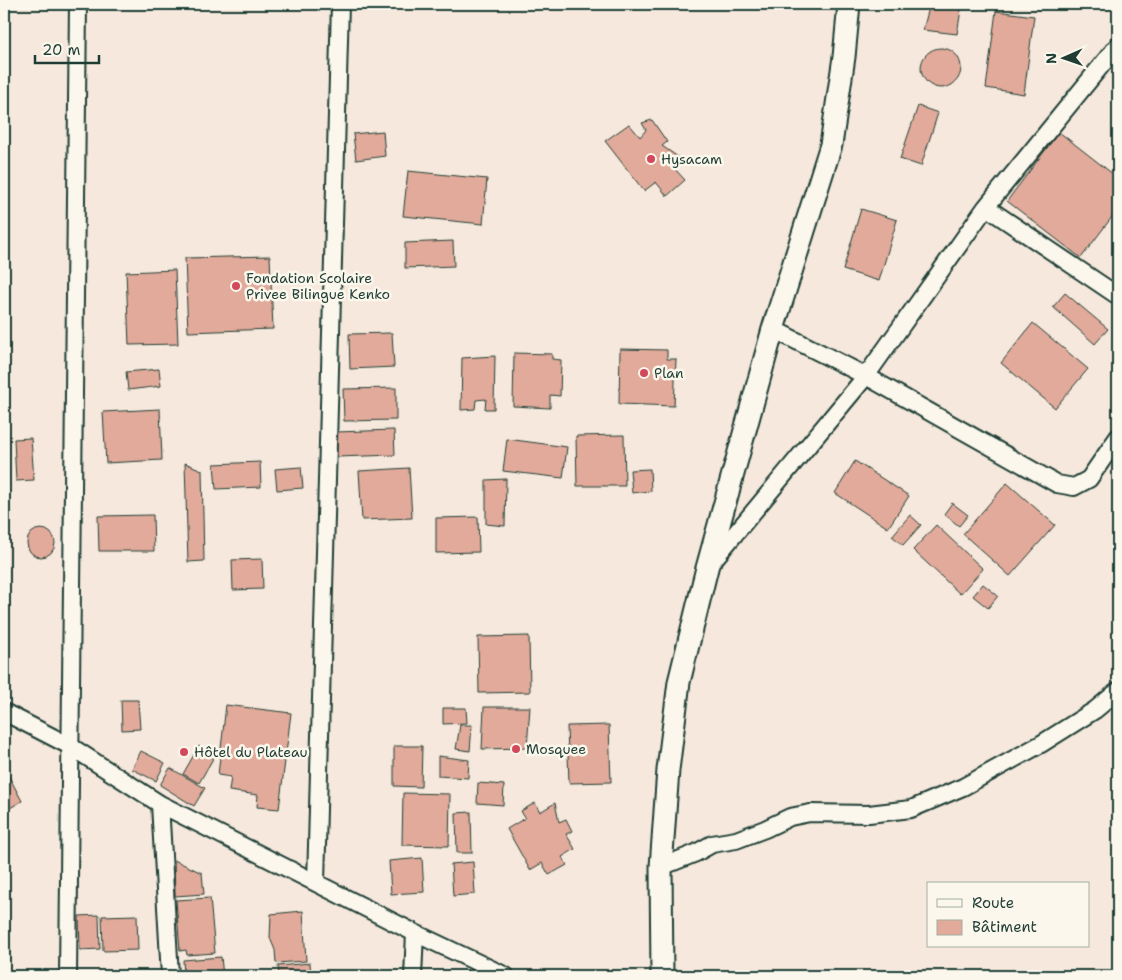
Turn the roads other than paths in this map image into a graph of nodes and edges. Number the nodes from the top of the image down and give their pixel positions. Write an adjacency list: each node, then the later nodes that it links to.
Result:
1 (78, 4): 13 (street)
2 (340, 4): 16 (street)
3 (848, 4): 7 (street)
4 (1118, 45): 5 (street)
5 (986, 207): 6 (street); 8 (street)
6 (1118, 296)
7 (772, 329): 8 (street); 10 (street)
8 (866, 376): 9 (street); 10 (street)
9 (1118, 437)
10 (707, 568): 15 (street)
11 (1118, 692): 15 (street)
12 (4, 712): 13 (street)
13 (70, 746): 14 (street); 18 (street)
14 (160, 804): 16 (street); 19 (street)
15 (661, 867): 22 (street)
16 (316, 882): 17 (street)
17 (415, 933): 20 (street); 21 (street)
18 (68, 976)
19 (170, 976)
20 (413, 976)
21 (506, 976)
22 (662, 976)

